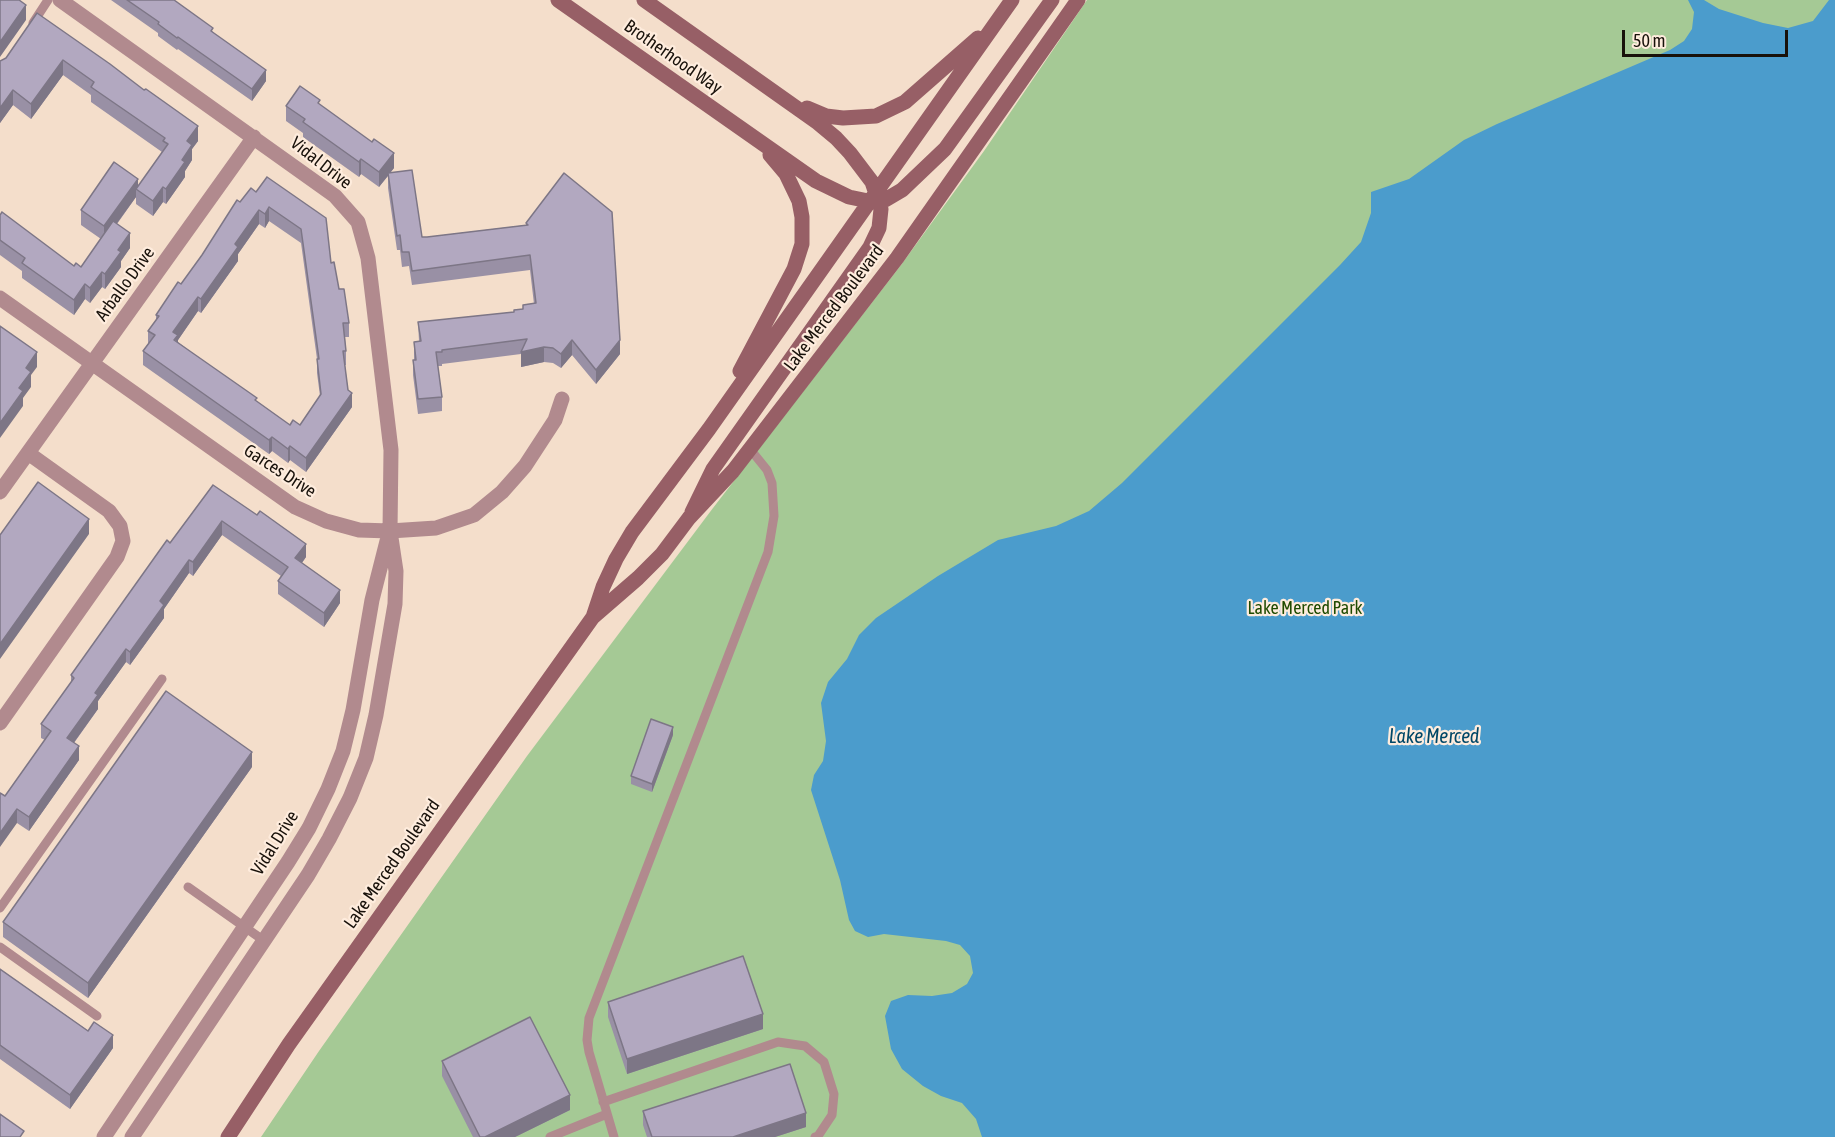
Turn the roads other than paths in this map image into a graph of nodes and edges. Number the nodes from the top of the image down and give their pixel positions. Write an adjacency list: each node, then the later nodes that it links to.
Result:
1 (48, 0): 9 (lane)
2 (60, 0): 12 (street, Vidal Drive)
3 (558, 0): 11 (main road, Brotherhood Way)
4 (644, 0): 10 (main road, Brotherhood Way)
5 (1012, 0): 8 (main road, Lake Merced Boulevard)
6 (1052, 0): 13 (main road)
7 (1078, 0): 18 (main road, Lake Merced Boulevard)
8 (1000, 17): 10 (main road); 13 (main road, Lake Merced Boulevard)
9 (26, 32)
10 (764, 84): 13 (main road)
11 (736, 125): 13 (main road); 17 (main road)
12 (254, 137): 15 (street, Arballo Drive); 22 (street, Vidal Drive)
13 (875, 198): 17 (main road, Lake Merced Boulevard); 21 (main road)
14 (0, 298): 15 (street, Garces Drive)
15 (92, 363): 19 (street, Arballo Drive); 22 (street, Garces Drive)
16 (562, 399): 22 (street, Garces Drive)
17 (709, 429): 23 (main road, Lake Merced Boulevard)
18 (750, 449): 21 (main road, Lake Merced Boulevard); 32 (lane)
19 (28, 453): 20 (street, Arballo Drive); 25 (street)
20 (0, 492)
21 (689, 518): 23 (main road, Lake Merced Boulevard)
22 (390, 531): 28 (street, Vidal Drive); 29 (street, Vidal Drive)
23 (593, 617): 36 (main road, Lake Merced Boulevard)
24 (162, 679): 27 (lane)
25 (0, 723)
26 (188, 887): 28 (lane)
27 (0, 908)
28 (243, 927): 29 (lane); 34 (street, Vidal Drive)
29 (263, 940): 35 (street, Vidal Drive)
30 (0, 947): 31 (lane)
31 (97, 1016)
32 (603, 1102): 33 (lane); 39 (lane)
33 (607, 1114): 37 (lane); 38 (lane)
34 (104, 1137)
35 (132, 1137)
36 (228, 1137)
37 (550, 1137)
38 (614, 1137)
39 (815, 1137)

